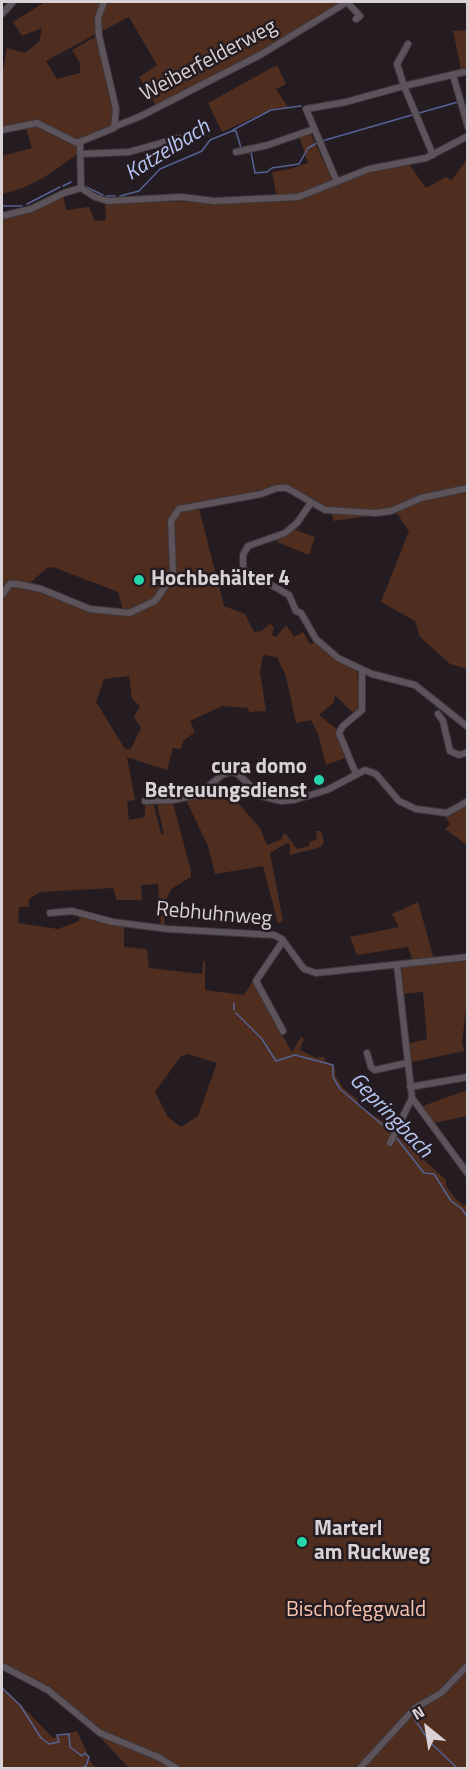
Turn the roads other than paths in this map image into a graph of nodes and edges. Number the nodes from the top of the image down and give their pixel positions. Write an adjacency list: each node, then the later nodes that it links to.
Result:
1 (13, 2): 4 (street)
2 (104, 2): 10 (street)
3 (348, 2): 5 (street); 10 (street, Weiberfelderweg)
4 (2, 14)
5 (356, 19)
6 (408, 44): 9 (street)
7 (464, 72): 8 (street)
8 (453, 75): 9 (street); 11 (street)
9 (404, 86): 12 (street); 19 (street)
10 (116, 126): 16 (street, Weiberfelderweg)
11 (468, 127)
12 (314, 129): 17 (street); 20 (street)
13 (2, 130): 16 (street)
14 (468, 136): 19 (street)
15 (179, 138): 18 (street)
16 (80, 143): 18 (street)
17 (236, 152)
18 (81, 154): 21 (street)
19 (433, 155): 20 (street)
20 (337, 182): 21 (street)
21 (81, 188): 22 (street)
22 (2, 216)
23 (468, 488): 24 (street)
24 (310, 504): 25 (street); 26 (street)
25 (2, 595)
26 (362, 671): 28 (street); 30 (street)
27 (438, 714): 29 (street)
28 (468, 727)
29 (468, 752)
30 (356, 774): 31 (street); 32 (street)
31 (145, 801)
32 (468, 801)
33 (50, 913): 34 (street, Rebhuhnweg)
34 (284, 941): 36 (street, Rebhuhnweg); 37 (street)
35 (468, 957): 36 (street, Rebhuhnweg)
36 (397, 965): 39 (street)
37 (283, 1031)
38 (367, 1053): 39 (street)
39 (407, 1063): 41 (street)
40 (468, 1077): 41 (street)
41 (410, 1087): 42 (street)
42 (412, 1098): 43 (street); 44 (street)
43 (393, 1138)
44 (468, 1174)
45 (468, 1665): 48 (street)
46 (2, 1666): 47 (street)
47 (176, 1768)
48 (360, 1768)

